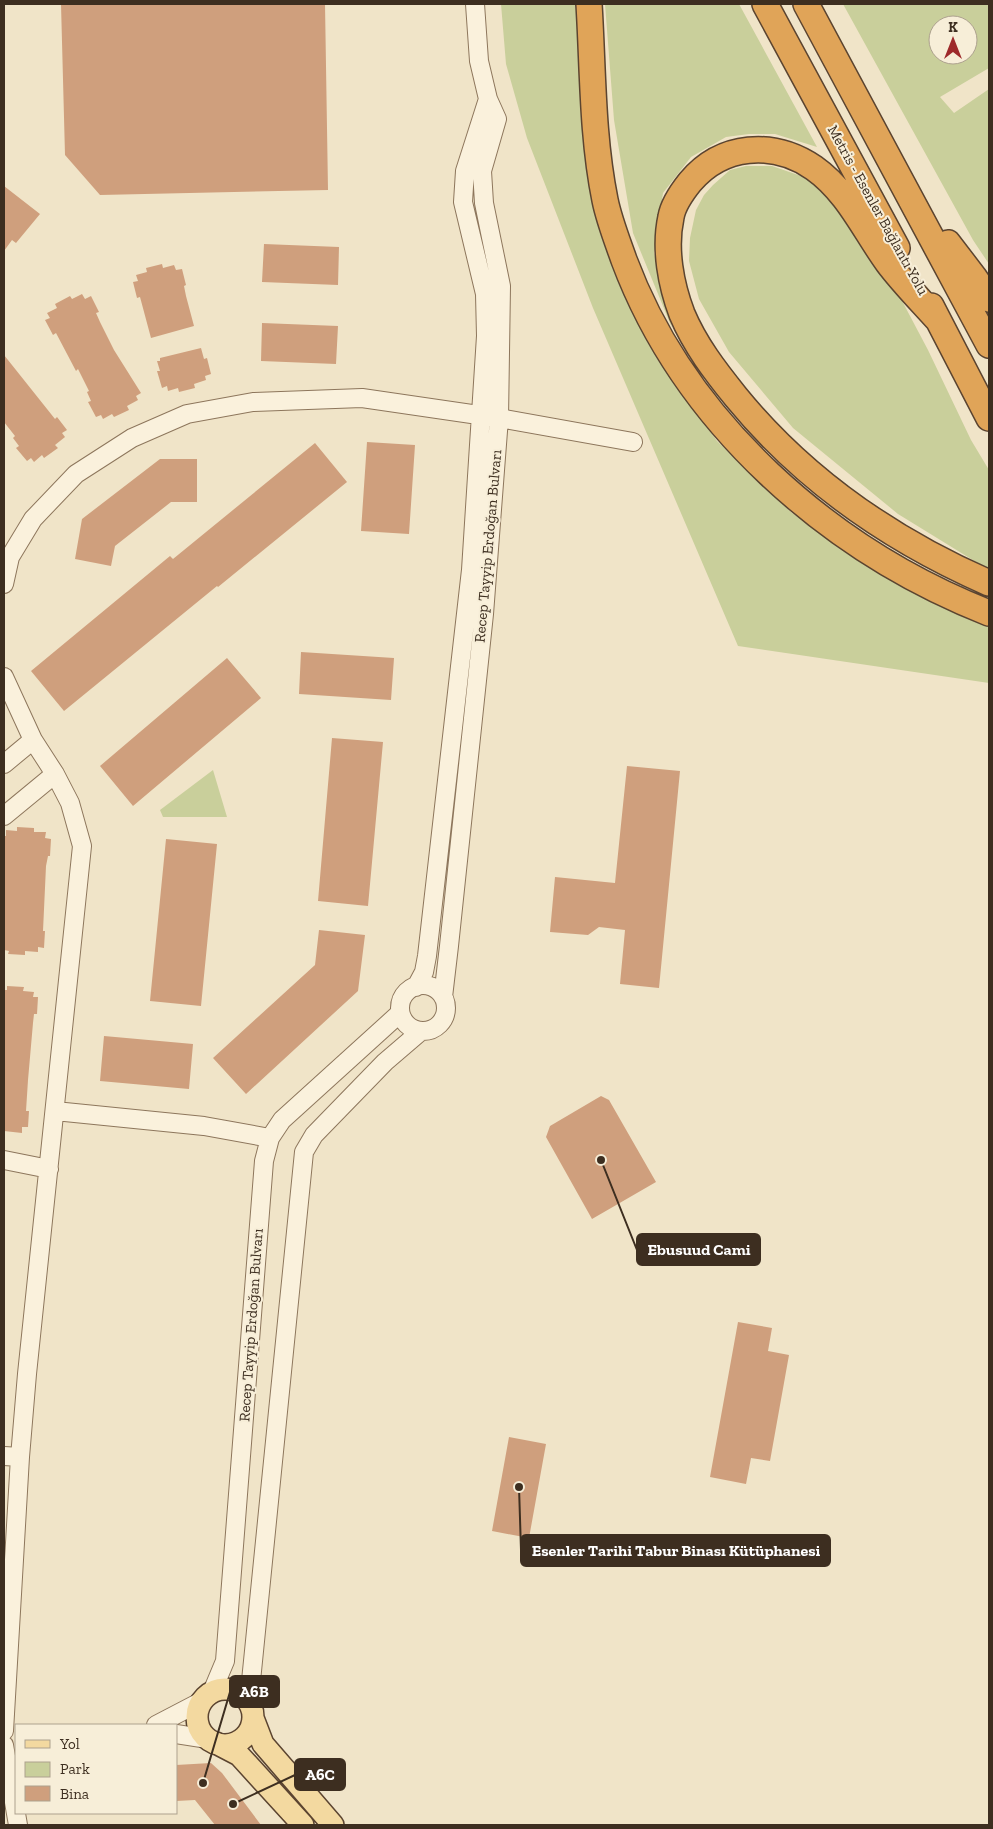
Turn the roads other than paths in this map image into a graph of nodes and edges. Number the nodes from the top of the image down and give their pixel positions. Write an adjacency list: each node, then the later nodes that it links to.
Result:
1 (475, 4): 5 (street, Recep Tayyip Erdoğan Bulvarı)
2 (589, 4): 16 (highway)
3 (765, 4): 8 (highway, Metris - Esenler Bağlantı Yolu)
4 (806, 4): 6 (highway)
5 (488, 99): 10 (street, Recep Tayyip Erdoğan Bulvarı); 11 (street, Recep Tayyip Erdoğan Bulvarı)
6 (918, 212): 7 (highway); 9 (highway)
7 (989, 299)
8 (938, 320): 12 (highway, Metris - Esenler Bağlantı Yolu); 14 (highway)
9 (989, 345)
10 (481, 416): 11 (street); 15 (street); 22 (street, Recep Tayyip Erdoğan Bulvarı)
11 (499, 418): 13 (street); 23 (street, Recep Tayyip Erdoğan Bulvarı)
12 (989, 418)
13 (633, 442)
14 (989, 583)
15 (4, 584)
16 (989, 613)
17 (4, 677): 18 (street)
18 (32, 740): 19 (street); 20 (street)
19 (4, 764)
20 (55, 774): 21 (street); 26 (street)
21 (4, 816)
22 (416, 987): 23 (street); 24 (street)
23 (443, 997): 25 (street)
24 (400, 1013): 25 (street); 27 (street, Recep Tayyip Erdoğan Bulvarı)
25 (420, 1032): 32 (street)
26 (55, 1111): 27 (street); 29 (street)
27 (270, 1138): 31 (street, Recep Tayyip Erdoğan Bulvarı)
28 (4, 1160): 29 (street)
29 (49, 1169): 30 (street)
30 (12, 1457): 34 (street)
31 (207, 1696): 32 (main road); 33 (street); 36 (main road)
32 (251, 1709): 36 (main road); 40 (main road)
33 (158, 1724)
34 (4, 1731)
35 (178, 1734): 36 (street)
36 (212, 1741): 39 (main road)
37 (4, 1746): 38 (street)
38 (15, 1808)
39 (303, 1825)
40 (333, 1825)

